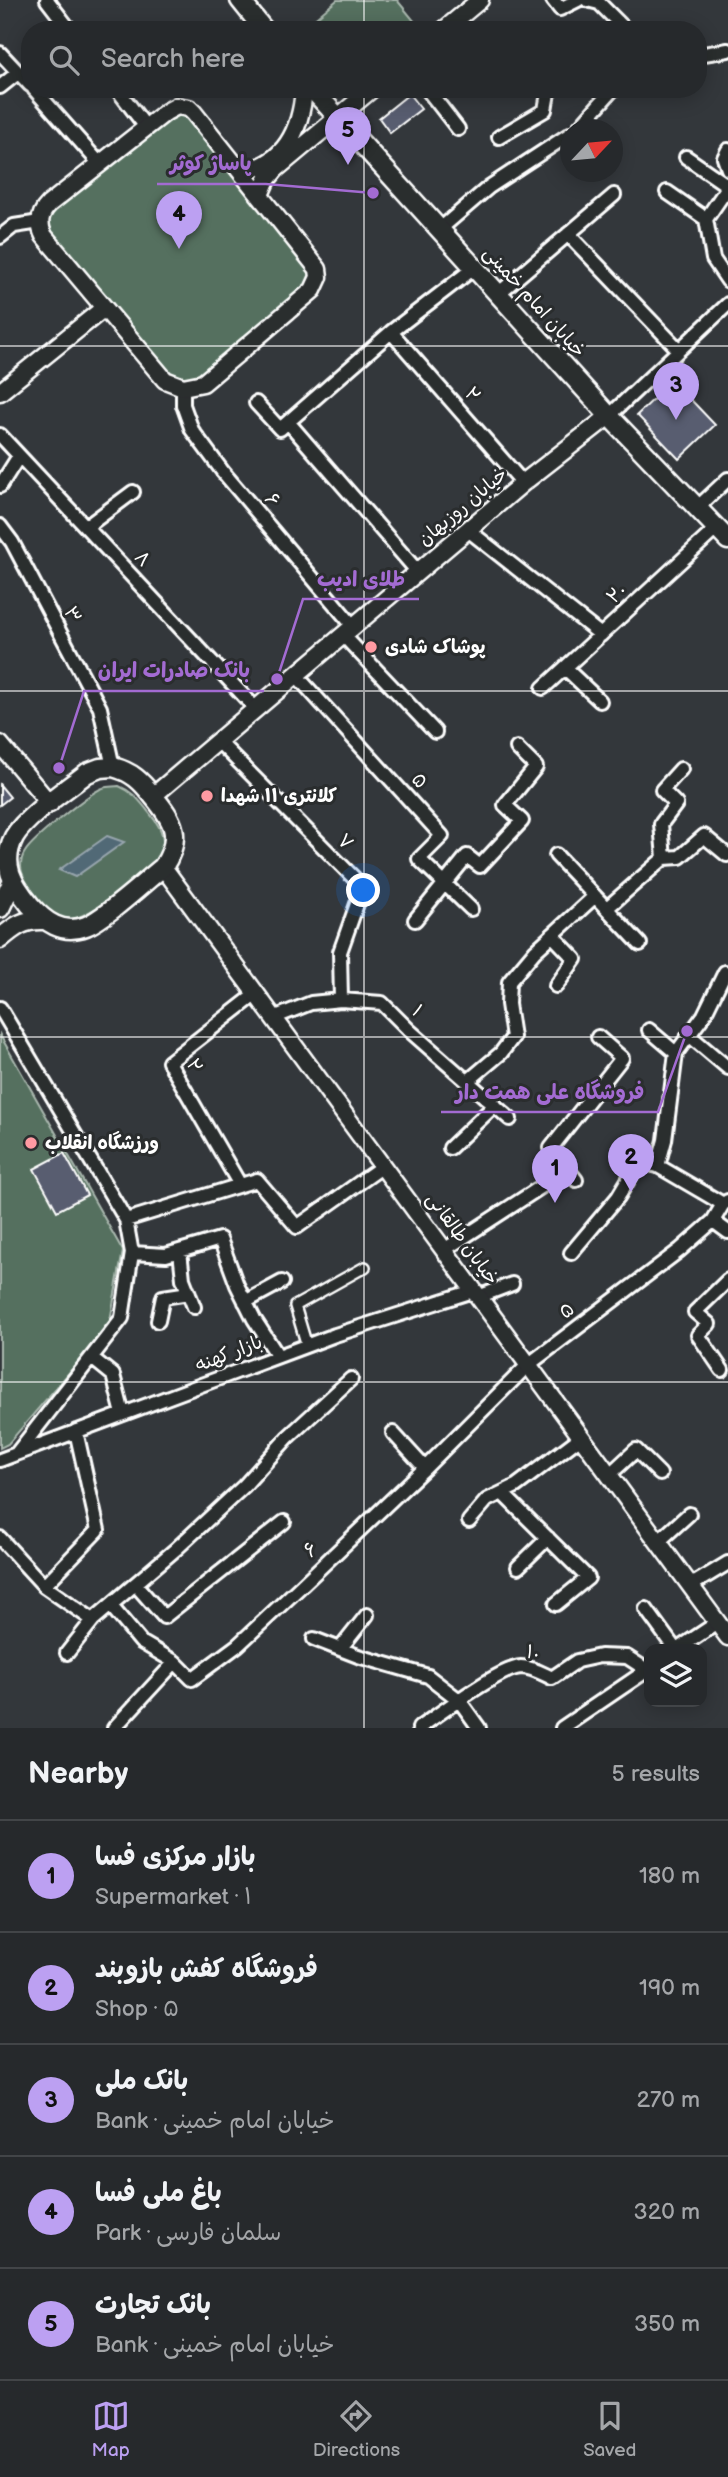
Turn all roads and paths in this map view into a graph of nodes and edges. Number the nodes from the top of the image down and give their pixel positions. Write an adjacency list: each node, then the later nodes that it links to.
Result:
1 (47, 0): 7 (street)
2 (240, 0): 8 (main road)
3 (480, 0): 9 (street)
4 (553, 0): 5 (street)
5 (578, 0)
6 (587, 0): 10 (street)
7 (63, 21)
8 (257, 21)
9 (455, 21)
10 (617, 21)
11 (728, 50): 13 (street)
12 (0, 52): 14 (street)
13 (707, 54)
14 (19, 72): 15 (street); 16 (street)
15 (21, 74)
16 (0, 87)
17 (42, 98): 33 (street)
18 (124, 98): 27 (street)
19 (303, 98): 35 (street)
20 (320, 98): 25 (main road, خیابان امام خمینی)
21 (361, 98): 25 (street)
22 (434, 98): 28 (street)
23 (547, 98): 29 (street)
24 (605, 98): 26 (street)
25 (337, 118): 38 (street); 42 (main road, خیابان امام خمینی)
26 (587, 119)
27 (146, 127): 33 (street); 35 (street)
28 (458, 130)
29 (499, 137)
30 (560, 141): 42 (street)
31 (728, 150): 34 (street)
32 (686, 157): 36 (street)
33 (100, 164): 41 (street)
34 (728, 169)
35 (241, 172): 38 (street)
36 (728, 187): 40 (street)
37 (667, 192): 40 (street)
38 (260, 195): 52 (street)
39 (614, 195): 43 (street)
40 (706, 219): 46 (street)
41 (40, 222): 44 (street); 49 (street)
42 (439, 230): 45 (main road, خیابان امام خمینی)
43 (568, 234): 47 (street); 51 (street)
44 (0, 237)
45 (474, 268): 47 (main road, خیابان امام خمینی); 50 (street)
46 (728, 281)
47 (498, 294): 55 (main road, خیابان امام خمینی)
48 (728, 303): 51 (street)
49 (104, 308): 52 (street); 53 (street)
50 (391, 332): 56 (street); 60 (street, ۲)
51 (679, 350): 55 (street)
52 (183, 387): 69 (street, ۶)
53 (0, 392)
54 (256, 403): 56 (street)
55 (609, 416): 60 (street, خیابان روزبهان); 63 (main road, خیابان امام خمینی)
56 (288, 422): 68 (street)
57 (0, 435): 58 (street, ۸)
58 (19, 456): 61 (street); 65 (street, ۸)
59 (728, 479): 63 (street)
60 (523, 483): 66 (street, خیابان روزبهان)
61 (0, 486)
62 (133, 492): 65 (street)
63 (697, 508): 67 (main road, خیابان امام خمینی)
64 (0, 526): 80 (street, ۳)
65 (86, 527): 75 (street, ۸)
66 (468, 530): 68 (street, خیابان روزبهان); 70 (street)
67 (722, 534): 70 (street, ۲۰)
68 (418, 572): 69 (street, خیابان روزبهان)
69 (349, 631): 72 (street, خیابان روزبهان); 76 (street)
70 (601, 635): 71 (street, ۲۰)
71 (565, 668): 73 (street, ۲۰); 74 (street)
72 (296, 675): 75 (street, خیابان روزبهان); 89 (street, ۵)
73 (543, 688)
74 (600, 701)
75 (256, 709): 77 (street, خیابان روزبهان)
76 (435, 732)
77 (218, 741): 82 (street, خیابان روزبهان); 102 (street, ۷)
78 (0, 744): 83 (street)
79 (517, 748): 89 (street)
80 (113, 767): 82 (main road); 83 (main road)
81 (681, 769): 86 (street)
82 (153, 796): 87 (main road)
83 (50, 804): 88 (main road)
84 (556, 855): 90 (street)
85 (727, 855): 86 (street)
86 (664, 858): 92 (street)
87 (163, 867): 94 (main road); 101 (street, خیابان طالقانی)
88 (12, 883): 91 (main road); 94 (main road)
89 (444, 883): 93 (street, ۵); 95 (street)
90 (595, 896): 92 (street); 96 (street)
91 (0, 908)
92 (607, 908): 98 (street)
93 (471, 909)
94 (43, 920): 97 (main road)
95 (415, 920)
96 (552, 935): 100 (street); 110 (street)
97 (0, 939)
98 (640, 944)
99 (725, 972): 106 (street)
100 (556, 986)
101 (256, 993): 104 (street, خیابان طالقانی); 118 (street, ۲)
102 (341, 1000): 104 (street, ۱); 110 (street, ۱)
103 (0, 1008): 120 (street)
104 (273, 1017): 115 (street, خیابان طالقانی)
105 (649, 1030): 108 (street)
106 (690, 1035): 108 (street); 109 (street)
107 (598, 1037): 114 (street)
108 (677, 1052): 116 (street)
109 (728, 1068)
110 (468, 1081): 111 (street, ۱)
111 (495, 1105): 112 (street, ۱); 113 (street)
112 (510, 1119)
113 (450, 1148)
114 (560, 1160): 117 (street); 123 (street)
115 (383, 1166): 118 (street); 123 (street, خیابان طالقانی)
116 (658, 1166): 119 (street); 126 (street)
117 (576, 1180)
118 (240, 1185): 120 (street)
119 (726, 1203): 121 (street, ۵)
120 (126, 1220): 125 (street)
121 (713, 1221): 122 (street); 139 (street, ۵)
122 (728, 1232)
123 (444, 1250): 132 (street, خیابان طالقانی)
124 (180, 1251): 125 (street); 131 (street); 133 (street)
125 (132, 1253): 138 (street)
126 (571, 1253)
127 (365, 1267): 136 (street)
128 (728, 1280): 140 (street)
129 (282, 1282): 133 (street)
130 (512, 1284): 132 (street, بازار کهنه)
131 (189, 1293): 134 (street); 135 (street)
132 (476, 1294): 136 (street, بازار کهنه); 139 (street, خیابان طالقانی)
133 (245, 1302): 137 (street)
134 (194, 1307)
135 (158, 1321)
136 (307, 1346): 137 (street, بازار کهنه)
137 (278, 1356): 142 (street, بازار کهنه)
138 (92, 1358): 142 (street); 146 (street)
139 (528, 1364): 145 (street, خیابان طالقانی); 148 (street, ۶)
140 (722, 1370)
141 (351, 1378): 160 (street)
142 (123, 1414): 143 (street, بازار کهنه)
143 (76, 1431): 146 (street, بازار کهنه); 161 (street)
144 (393, 1433): 148 (street)
145 (581, 1437): 150 (street, خیابان طالقانی); 151 (street)
146 (17, 1453): 147 (street, بازار کهنه)
147 (0, 1460)
148 (425, 1468): 175 (street, ۶)
149 (660, 1474): 150 (street)
150 (609, 1475): 157 (street, خیابان طالقانی)
151 (502, 1493): 153 (street); 156 (street)
152 (689, 1514): 157 (street)
153 (470, 1521)
154 (284, 1522): 160 (street)
155 (0, 1538): 161 (street)
156 (548, 1538): 159 (street); 163 (street)
157 (658, 1542): 162 (street, خیابان طالقانی)
158 (728, 1563): 162 (street)
159 (518, 1567)
160 (135, 1584): 164 (street)
161 (44, 1586): 167 (street)
162 (690, 1586): 168 (street, خیابان طالقانی)
163 (555, 1604)
164 (111, 1606): 167 (street); 175 (street, ۶)
165 (646, 1609): 171 (street)
166 (367, 1615): 173 (street)
167 (93, 1620): 174 (street)
168 (717, 1623): 169 (street, خیابان طالقانی); 172 (street)
169 (728, 1637)
170 (314, 1639): 173 (street)
171 (672, 1644)
172 (684, 1644)
173 (340, 1648): 178 (street)
174 (67, 1653)
175 (175, 1662): 179 (street)
176 (644, 1668): 178 (street, ۱۰)
177 (644, 1673): 182 (street, ۱۰)
178 (460, 1700): 180 (street, ۱۰); 181 (street)
179 (115, 1727)
180 (419, 1728)
181 (479, 1728)
182 (562, 1728)

